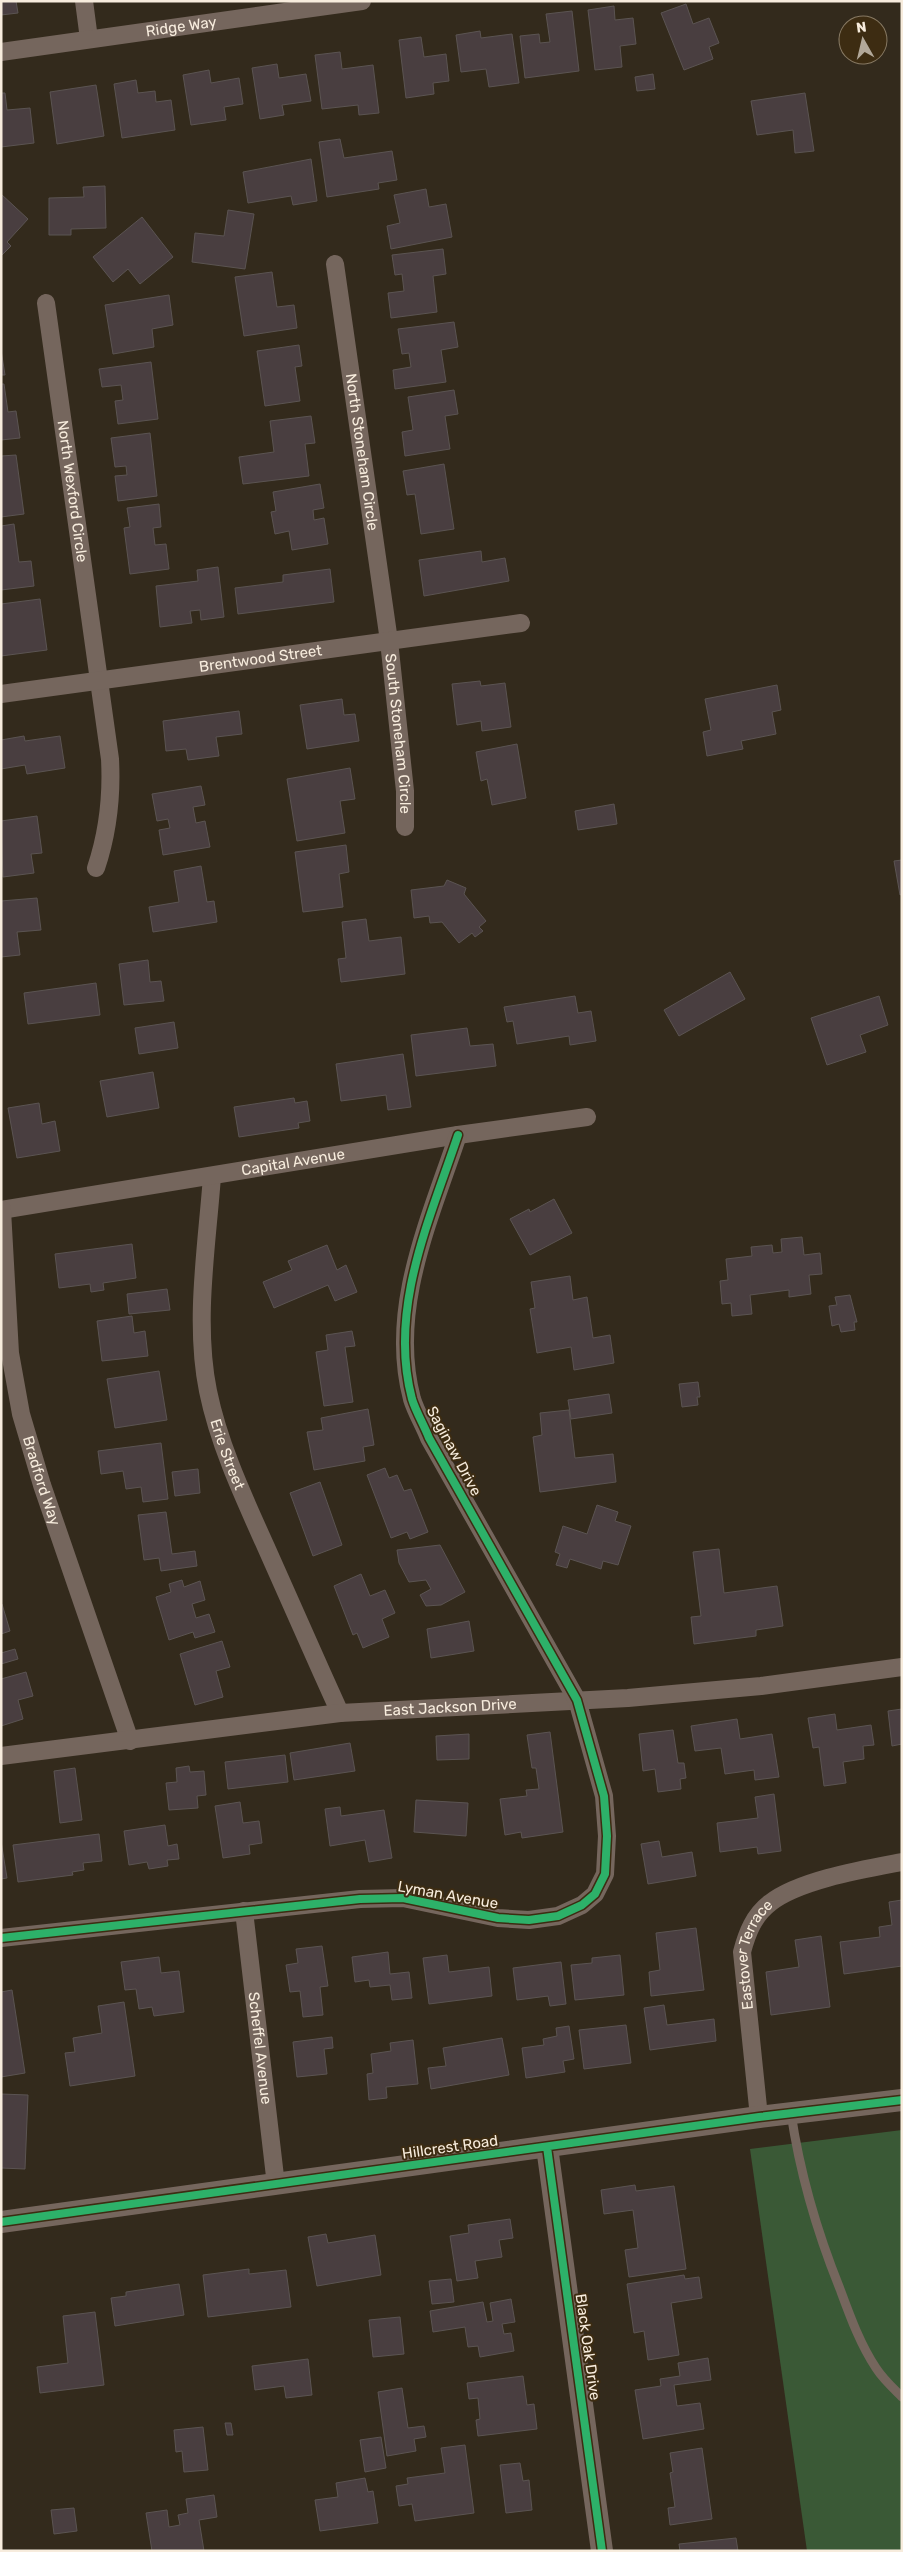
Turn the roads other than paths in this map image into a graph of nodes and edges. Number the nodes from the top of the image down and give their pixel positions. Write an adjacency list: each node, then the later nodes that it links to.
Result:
1 (84, 1): 3 (street)
2 (362, 1): 3 (street, Ridge Way)
3 (89, 39): 4 (street, Ridge Way)
4 (1, 52)
5 (335, 264): 8 (street, North Stoneham Circle)
6 (46, 304): 9 (street, North Wexford Circle)
7 (521, 623): 8 (street, Brentwood Street)
8 (389, 641): 9 (street, Brentwood Street); 11 (street, South Stoneham Circle)
9 (100, 680): 10 (street, Brentwood Street); 12 (street, North Wexford Circle)
10 (1, 694)
11 (405, 827)
12 (96, 868)
13 (586, 1117): 14 (street, Capital Avenue)
14 (458, 1135): 15 (street, Capital Avenue); 18 (street, Saginaw Drive)
15 (212, 1176): 16 (street, Capital Avenue); 19 (street, Erie Street)
16 (1, 1210): 20 (street, Bradford Way)
17 (902, 1668): 18 (street, East Jackson Drive)
18 (577, 1700): 19 (street, East Jackson Drive); 23 (street, Lyman Avenue)
19 (340, 1713): 20 (street, East Jackson Drive)
20 (130, 1741): 21 (street, East Jackson Drive)
21 (1, 1756)
22 (902, 1862): 27 (street, Eastover Terrace)
23 (244, 1911): 24 (street, Lyman Avenue); 29 (street, Scheffel Avenue)
24 (1, 1938)
25 (902, 2100): 26 (street, Hillcrest Road)
26 (791, 2113): 27 (street, Hillcrest Road); 31 (lane)
27 (760, 2117): 28 (street, Hillcrest Road)
28 (547, 2147): 29 (street, Hillcrest Road); 32 (street, Black Oak Drive)
29 (276, 2185): 30 (street, Hillcrest Road)
30 (1, 2222)
31 (902, 2397)
32 (602, 2551)

